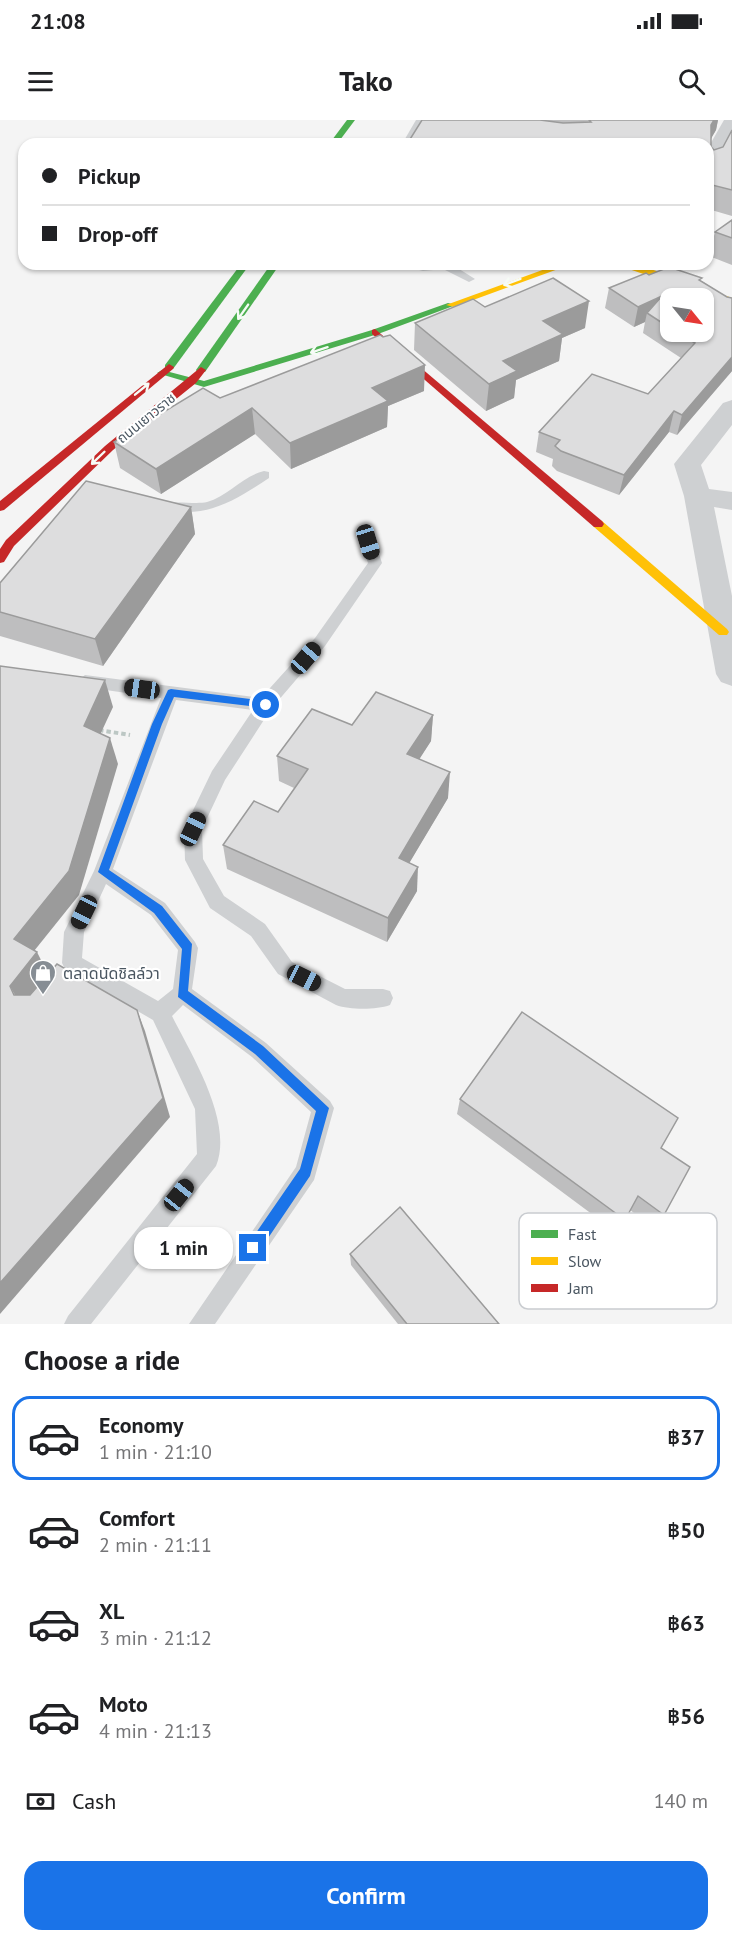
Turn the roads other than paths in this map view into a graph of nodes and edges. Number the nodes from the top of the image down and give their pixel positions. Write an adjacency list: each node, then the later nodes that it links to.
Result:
1 (351, 120): 5 (street)
2 (420, 121): 4 (lane); 6 (lane)
3 (732, 121): 7 (street)
4 (435, 124)
5 (338, 138)
6 (410, 138)
7 (714, 154)
8 (242, 270): 20 (street, ถนนเยาวราช)
9 (272, 270): 21 (street, ถนนเยาวราช, one-way to 21)
10 (459, 270): 15 (lane)
11 (492, 270): 15 (street)
12 (551, 270): 19 (street, one-way to 19)
13 (645, 270): 18 (street)
14 (682, 270): 17 (street)
15 (469, 279): 16 (street)
16 (447, 286)
17 (732, 288)
18 (732, 301)
19 (375, 332): 23 (street, one-way to 23); 34 (street)
20 (179, 354): 21 (street); 22 (street, ถนนเยาวราช)
21 (217, 361): 23 (street, ถนนเยาวราช)
22 (162, 373): 23 (street); 31 (street, ถนนเยาวราช, one-way to 22)
23 (192, 381): 26 (street, ถนนเยาวราช, one-way to 26)
24 (732, 408): 28 (street)
25 (264, 475): 29 (lane)
26 (75, 480): 27 (lane); 33 (street, ถนนเยาวราช)
27 (97, 486)
28 (698, 496): 30 (street); 34 (street)
29 (150, 501)
30 (732, 501)
31 (0, 507)
32 (368, 542): 38 (lane)
33 (0, 559)
34 (723, 632): 35 (street)
35 (732, 674)
36 (69, 679): 37 (lane)
37 (171, 693): 38 (lane); 39 (lane)
38 (266, 705): 43 (lane)
39 (103, 872): 40 (lane); 42 (lane)
40 (72, 963): 41 (lane); 44 (lane)
41 (57, 981)
42 (182, 993): 44 (lane); 46 (lane)
43 (383, 998)
44 (160, 1013): 45 (lane)
45 (76, 1324)
46 (201, 1324)

